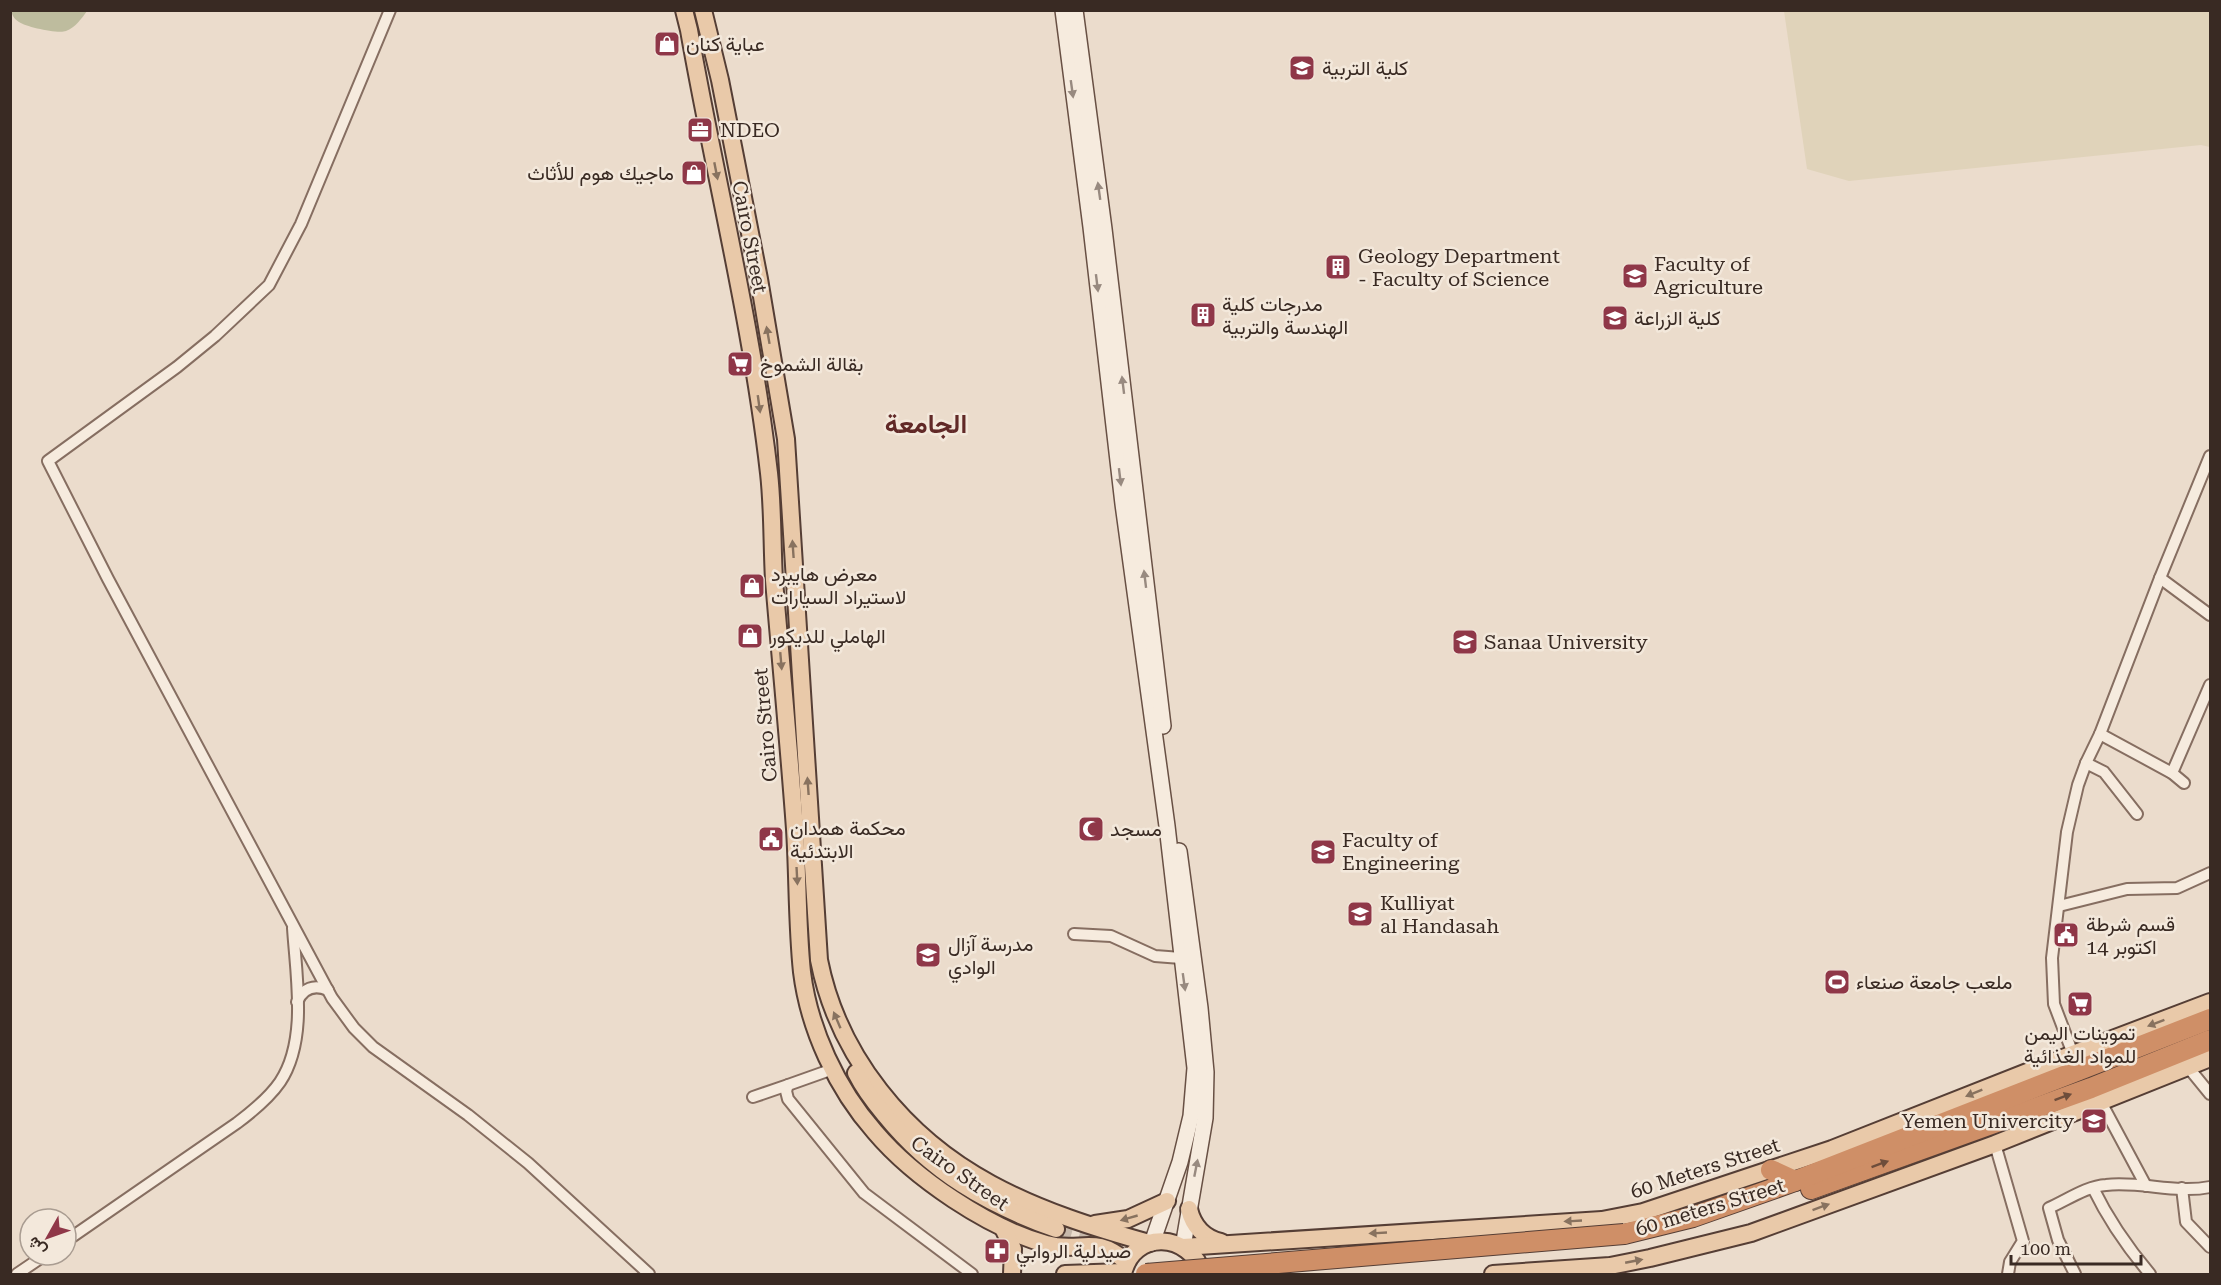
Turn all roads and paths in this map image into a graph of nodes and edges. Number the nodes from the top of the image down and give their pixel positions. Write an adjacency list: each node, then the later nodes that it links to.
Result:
1 (390, 10): 22 (street)
2 (684, 10): 8 (main road, Cairo Street)
3 (703, 10): 7 (main road, Cairo Street)
4 (1063, 10): 6 (street)
5 (1075, 10): 6 (street)
6 (1075, 62): 16 (street)
7 (720, 80): 8 (main road); 50 (main road, Cairo Street, one-way to 7)
8 (699, 84): 33 (main road, Cairo Street, one-way to 33)
9 (2211, 456): 10 (street)
10 (2160, 578): 11 (street); 14 (street)
11 (2211, 615)
12 (2211, 685): 13 (street)
13 (2207, 704): 17 (street)
14 (2100, 734): 15 (street); 17 (street)
15 (2086, 763): 19 (street); 21 (street)
16 (1164, 770): 24 (street); 38 (street)
17 (2172, 773): 18 (street)
18 (2184, 783)
19 (2137, 814)
20 (2211, 873): 21 (street)
21 (2059, 906): 30 (street)
22 (293, 925): 25 (street); 27 (street)
23 (1074, 934): 24 (street)
24 (1181, 958): 38 (street, one-way to 38)
25 (328, 990): 27 (street); 59 (street)
26 (2211, 1002): 30 (main road, 60 Meters Street, one-way to 30)
27 (297, 1003): 51 (street)
28 (2211, 1018): 30 (highway, 60 meters Street)
29 (2211, 1040): 36 (highway, 60 meters Street)
30 (2087, 1055): 40 (main road, 60 Meters Street, one-way to 40); 41 (highway, 60 meters Street)
31 (2211, 1058): 32 (main road, 60 Meters Street)
32 (2188, 1067): 35 (street); 36 (main road, 60 Meters Street)
33 (833, 1069): 34 (street); 49 (main road, Cairo Street); 50 (main road)
34 (788, 1085): 37 (street); 60 (street)
35 (2211, 1094)
36 (2096, 1095): 39 (main road, 60 Meters Street); 42 (street); 53 (highway, 60 meters Street, one-way to 36)
37 (753, 1097)
38 (1198, 1117): 46 (street); 47 (street, one-way to 38)
39 (1995, 1144): 67 (main road, 60 Meters Street, one-way to 39); 68 (street)
40 (1771, 1170): 41 (highway); 52 (main road, 60 Meters Street, one-way to 52)
41 (1796, 1181): 53 (highway, 60 meters Street)
42 (2146, 1186): 44 (street); 45 (street)
43 (2211, 1187): 45 (street)
44 (2093, 1188): 69 (street); 70 (street)
45 (2182, 1188): 57 (street)
46 (1167, 1201): 48 (main road, one-way to 48); 54 (street)
47 (1189, 1209): 55 (main road); 56 (street)
48 (1088, 1225): 50 (main road, Cairo Street); 54 (main road, Cairo Street)
49 (1003, 1228): 50 (main road, Cairo Street); 61 (main road)
50 (1058, 1232): 58 (main road, Cairo Street)
51 (78, 1233)
52 (1292, 1238): 55 (main road, 60 Meters Street); 66 (main road)
53 (1624, 1238): 63 (highway, 60 meters Street, bridge); 65 (highway, 60 meters Street)
54 (1150, 1243): 56 (main road, Cairo Street); 58 (main road)
55 (1222, 1243): 56 (main road, 60 Meters Street)
56 (1183, 1246): 64 (main road)
57 (2211, 1248)
58 (1124, 1270): 62 (main road)
59 (650, 1275)
60 (972, 1275)
61 (1012, 1275)
62 (1065, 1275)
63 (1146, 1275)
64 (1203, 1275)
65 (1245, 1275)
66 (1274, 1275)
67 (1493, 1275)
68 (2008, 1275)
69 (2075, 1275)
70 (2151, 1275)

